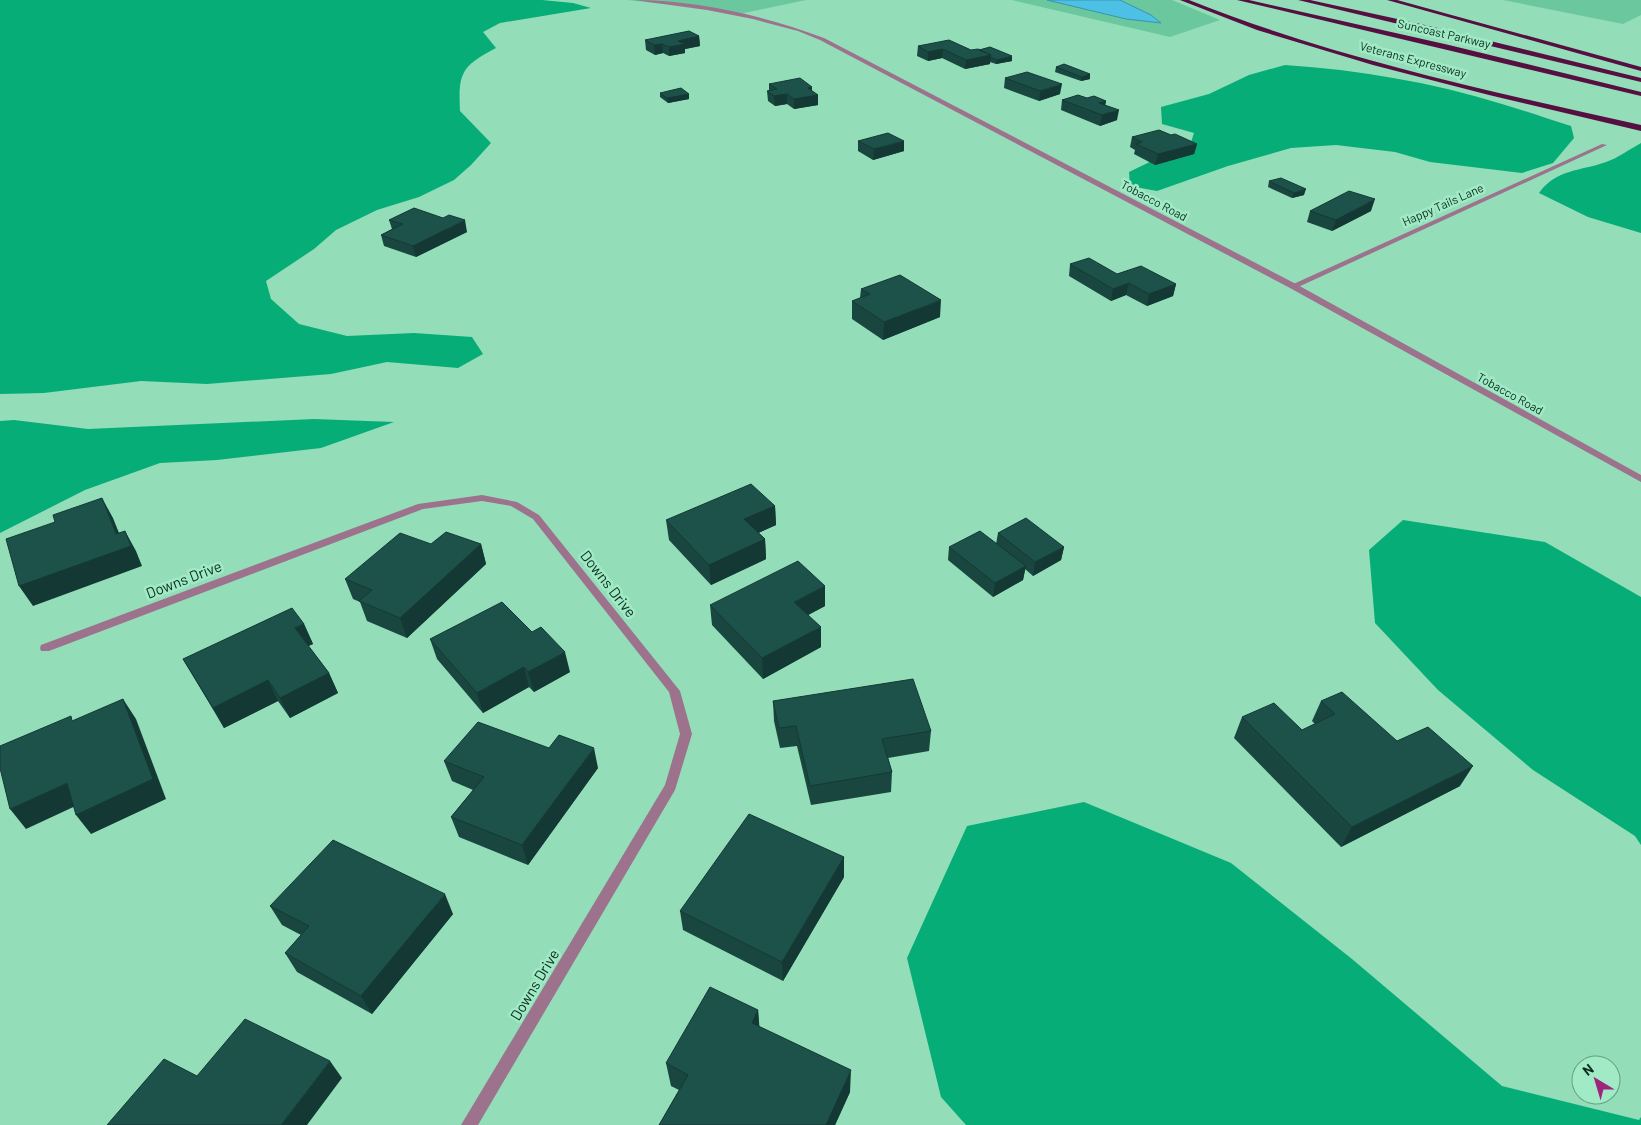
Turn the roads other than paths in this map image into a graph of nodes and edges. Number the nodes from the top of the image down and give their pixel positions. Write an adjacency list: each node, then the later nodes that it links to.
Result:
1 (636, 0): 11 (street, Tobacco Road)
2 (1183, 0): 9 (highway, Veterans Expressway)
3 (1240, 0): 8 (highway, Suncoast Parkway)
4 (1301, 0): 7 (highway, Suncoast Parkway)
5 (1390, 0): 6 (highway)
6 (1641, 69)
7 (1641, 80)
8 (1641, 94)
9 (1641, 128)
10 (1604, 145): 11 (street, Happy Tails Lane)
11 (1293, 286): 12 (street, Tobacco Road)
12 (1641, 479)
13 (45, 648): 14 (street, Downs Drive)
14 (469, 1125)

